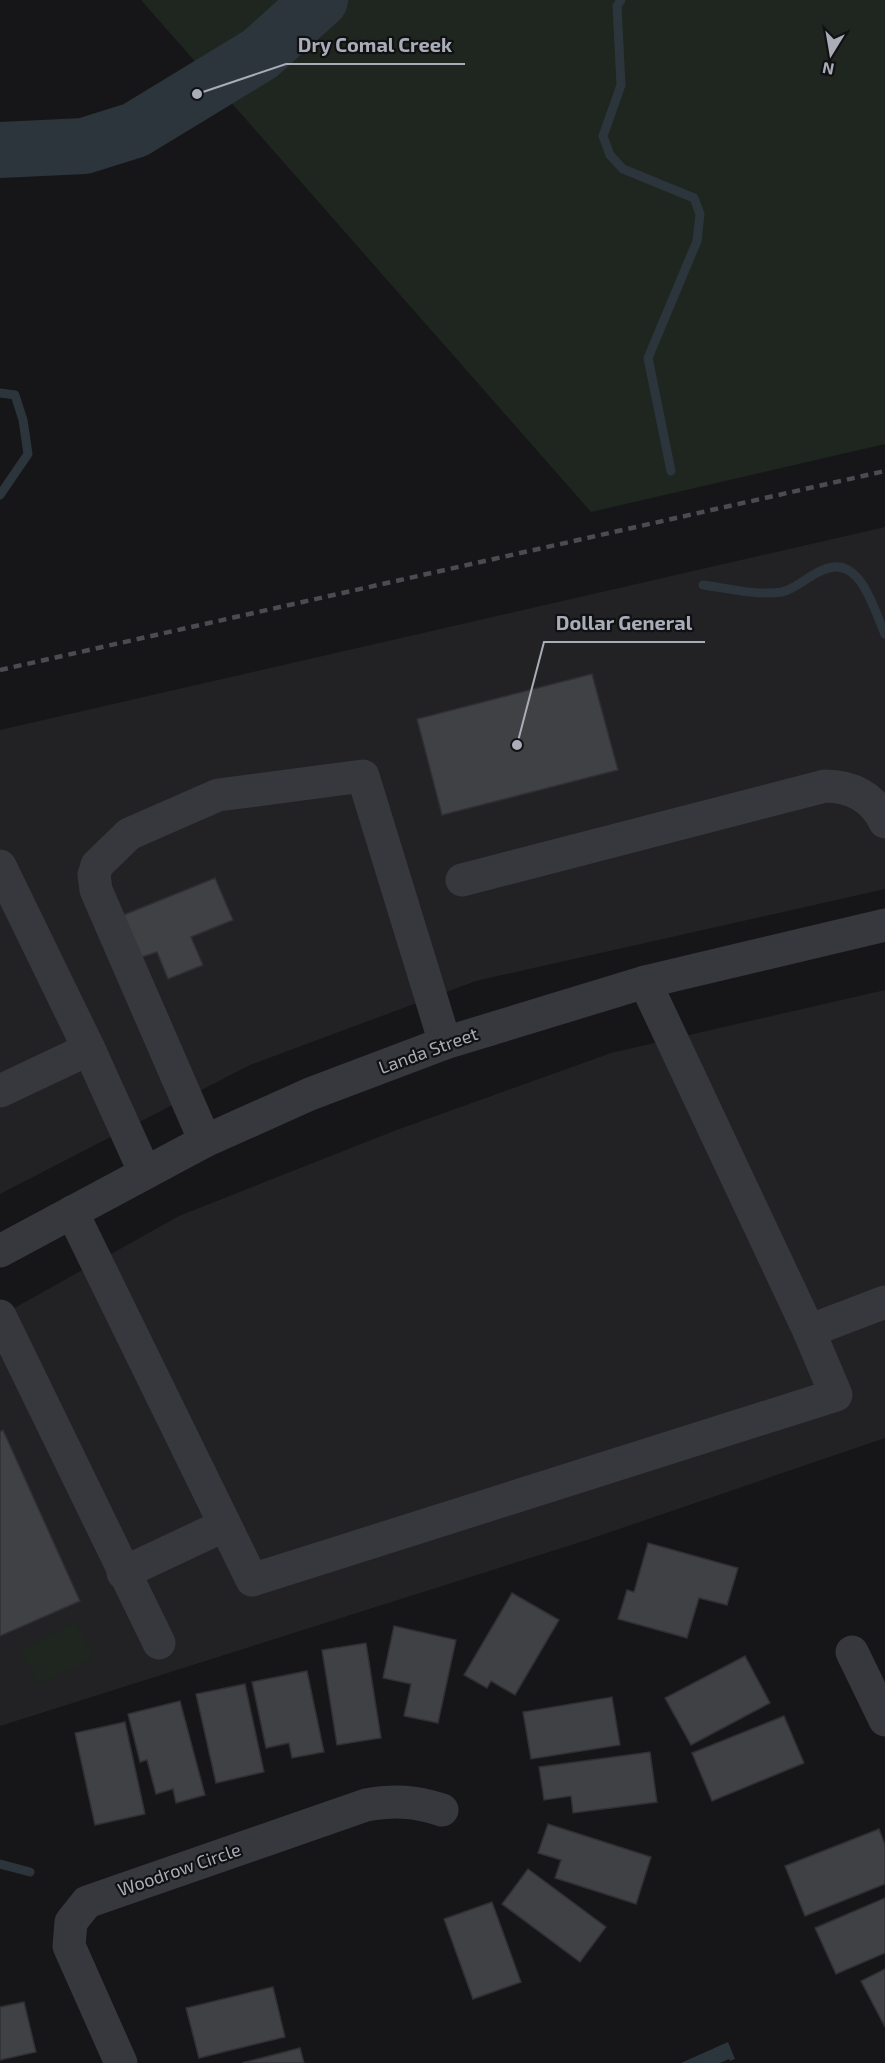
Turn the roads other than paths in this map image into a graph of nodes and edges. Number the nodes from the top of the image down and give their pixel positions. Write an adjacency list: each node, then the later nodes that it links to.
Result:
1 (885, 822): 3 (street)
2 (0, 866): 7 (street)
3 (462, 879)
4 (885, 925): 5 (street, Landa Street)
5 (645, 982): 6 (street, Landa Street); 15 (street)
6 (445, 1043): 9 (street, Landa Street); 9 (street)
7 (89, 1049): 8 (street); 10 (street)
8 (0, 1091)
9 (205, 1141): 10 (street, Landa Street)
10 (145, 1173): 11 (street, Landa Street)
11 (72, 1212): 12 (street, Landa Street); 16 (street)
12 (0, 1251)
13 (885, 1302): 15 (street)
14 (0, 1316): 17 (street)
15 (809, 1331): 16 (street)
16 (225, 1525): 17 (street)
17 (123, 1573): 18 (street)
18 (159, 1642)
19 (852, 1652): 20 (street)
20 (885, 1720)
21 (442, 1810): 22 (street, Woodrow Circle)
22 (121, 2063)

